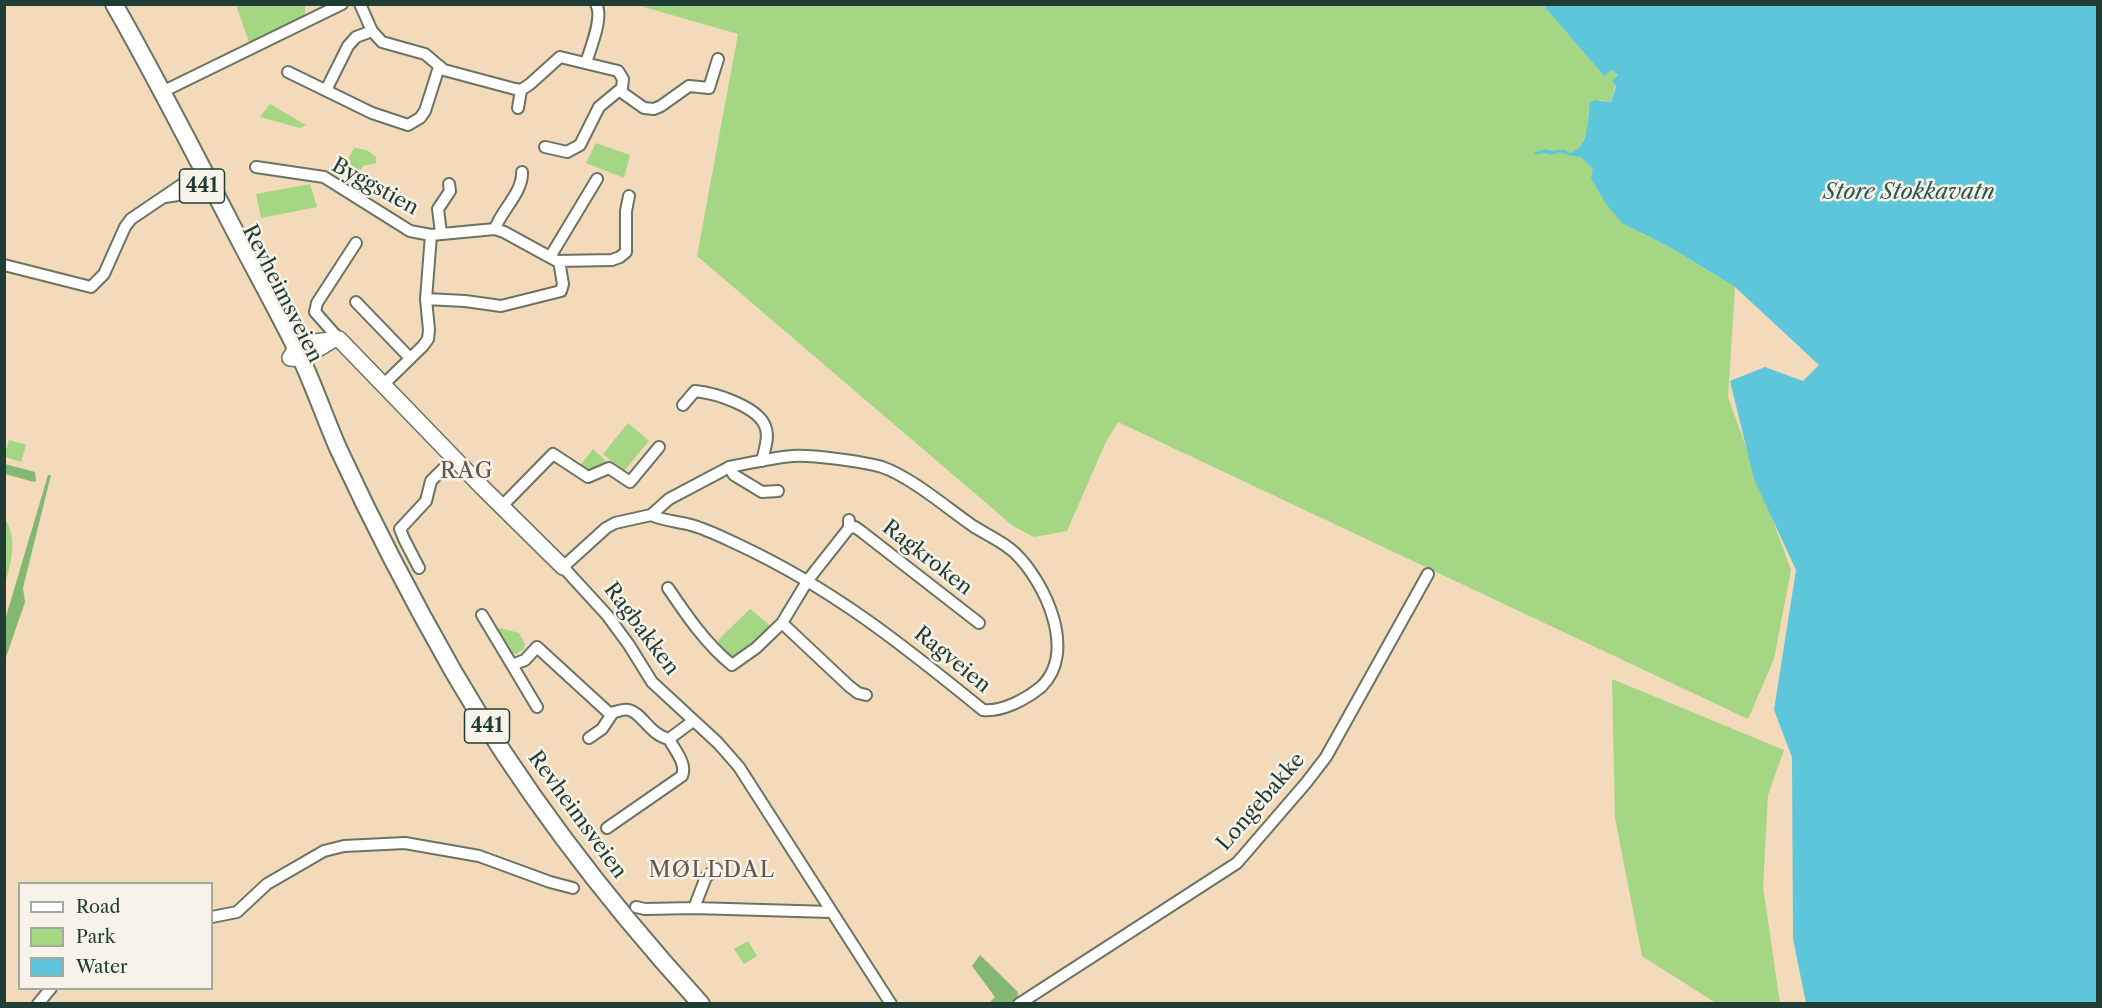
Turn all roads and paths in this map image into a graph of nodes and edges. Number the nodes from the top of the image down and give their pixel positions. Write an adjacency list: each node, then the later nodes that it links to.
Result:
1 (114, 4): 13 (main road, Revheimsveien / 441)
2 (342, 4): 13 (street)
3 (360, 4): 5 (street)
4 (596, 4): 7 (street)
5 (372, 31): 8 (street); 10 (street)
6 (718, 59): 12 (street)
7 (586, 63): 11 (street); 12 (street)
8 (439, 67): 10 (street); 11 (street)
9 (288, 72): 10 (street)
10 (327, 90)
11 (521, 90): 14 (street)
12 (620, 91): 15 (street)
13 (162, 92): 19 (main road, Revheimsveien / 441)
14 (518, 108)
15 (545, 147)
16 (256, 167): 23 (street, Byggstien)
17 (522, 172): 22 (street)
18 (597, 179): 25 (street)
19 (202, 180): 26 (street); 30 (main road, Revheimsveien / 441)
20 (449, 184): 23 (street, Byggstien)
21 (629, 196): 25 (street, Byggstien)
22 (495, 230): 23 (street, Byggstien); 25 (street, Byggstien)
23 (436, 234): 27 (street)
24 (356, 243): 29 (street, Ragbakken)
25 (555, 259): 27 (street)
26 (4, 265)
27 (426, 299): 31 (street)
28 (356, 302): 31 (street)
29 (335, 340): 30 (street); 32 (street, Ragbakken)
30 (296, 355): 65 (main road, Revheimsveien / 441)
31 (409, 357): 32 (street)
32 (384, 384): 35 (street, Ragbakken)
33 (683, 405): 36 (street)
34 (659, 447): 39 (street)
35 (454, 458): 39 (street, Ragbakken); 42 (street)
36 (762, 461): 37 (street, Ragveien); 44 (street, Ragveien)
37 (729, 467): 38 (street); 40 (street, Ragveien)
38 (778, 491)
39 (502, 506): 41 (street, Ragbakken)
40 (651, 515): 41 (street, Ragveien); 44 (street, Ragveien)
41 (563, 567): 53 (street, Ragbakken)
42 (419, 568)
43 (1428, 574): 67 (street, Longebakke)
44 (807, 580): 47 (street, Ragkroken); 48 (street, Ragkroken)
45 (668, 588): 47 (street, Ragkroken)
46 (482, 615): 49 (street)
47 (782, 623): 50 (street)
48 (979, 623)
49 (512, 665): 51 (street); 52 (street)
50 (866, 695)
51 (537, 707)
52 (612, 714): 54 (street); 55 (street)
53 (693, 721): 55 (street); 61 (street, Ragbakken)
54 (589, 738)
55 (669, 739): 56 (street)
56 (607, 828)
57 (716, 868): 60 (street)
58 (573, 888): 62 (street)
59 (636, 907): 60 (street)
60 (694, 908): 61 (street)
61 (831, 912): 66 (street, Ragbakken)
62 (213, 918)
63 (49, 990): 64 (street)
64 (38, 1004)
65 (700, 1004)
66 (891, 1004)
67 (1019, 1004)

